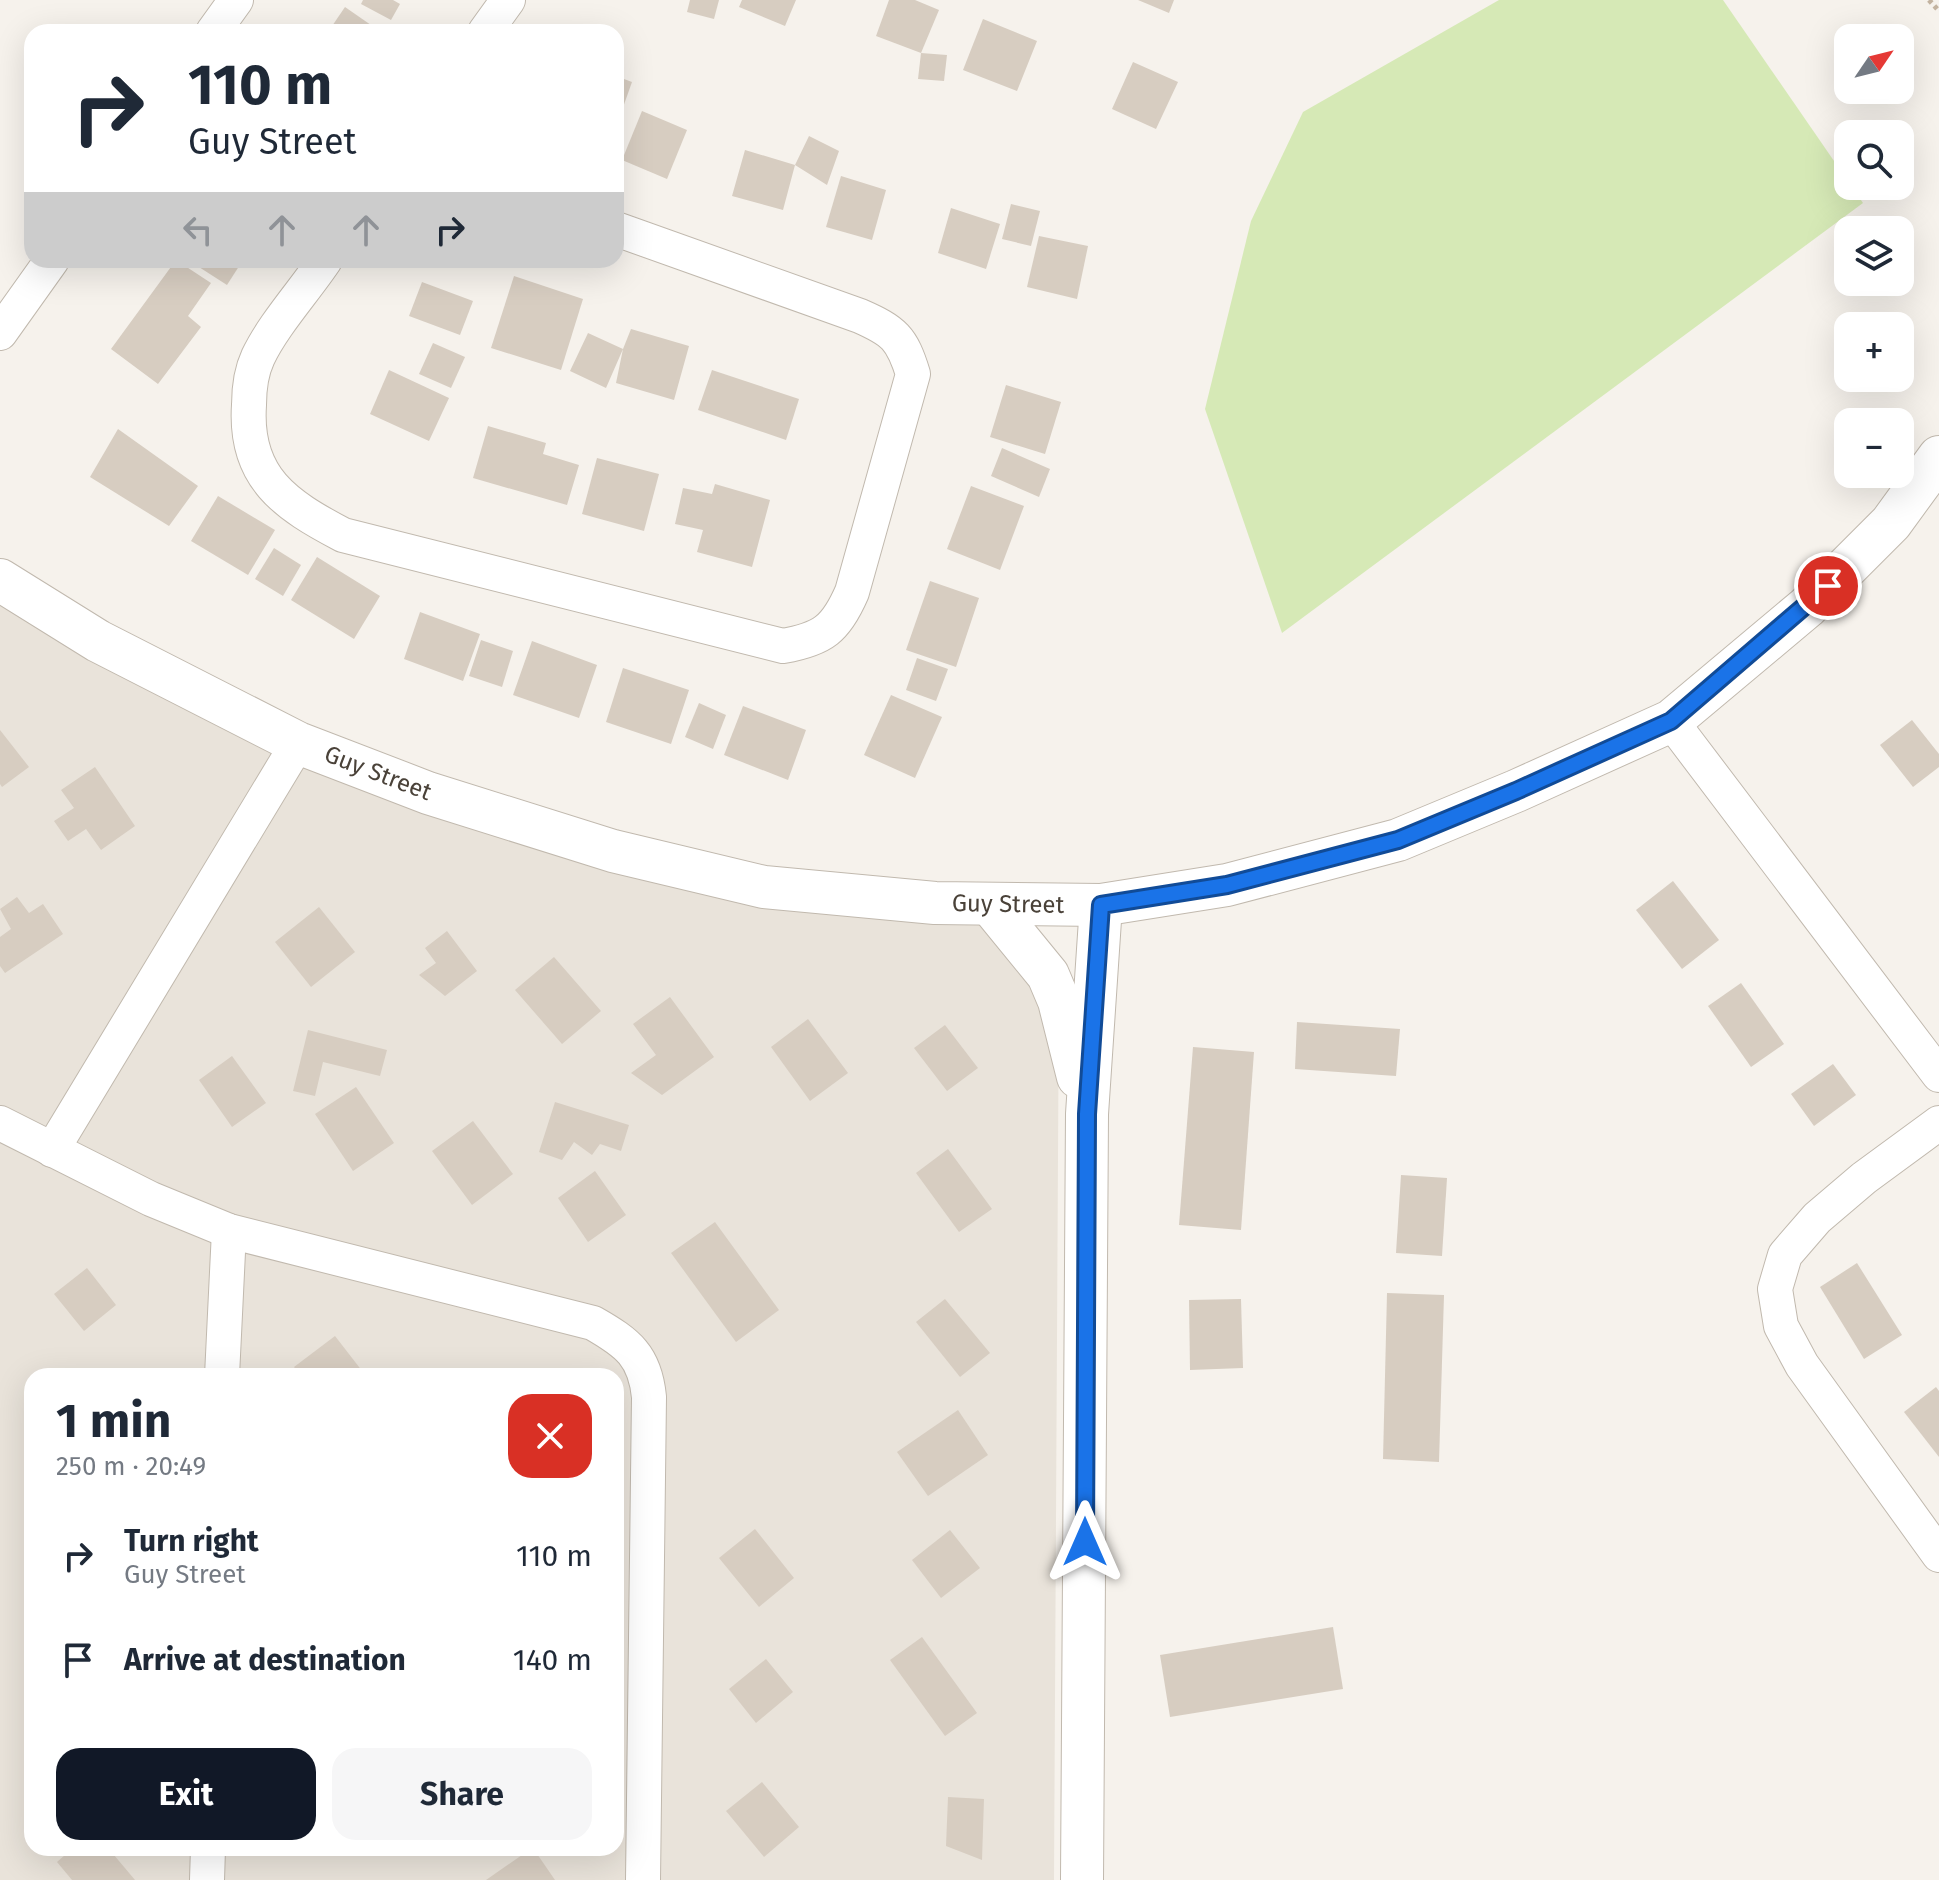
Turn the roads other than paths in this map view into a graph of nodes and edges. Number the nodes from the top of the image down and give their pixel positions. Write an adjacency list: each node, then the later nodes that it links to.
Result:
1 (236, 0): 3 (street)
2 (508, 0): 4 (street)
3 (219, 24)
4 (491, 24)
5 (624, 232): 7 (street)
6 (46, 268): 8 (street)
7 (319, 268)
8 (0, 333)
9 (1939, 457): 11 (street, Guy Street)
10 (0, 580): 12 (street, Guy Street)
11 (1671, 721): 14 (street, Guy Street); 15 (street)
12 (298, 743): 13 (street, Guy Street); 19 (street)
13 (990, 904): 14 (street, Guy Street); 16 (street)
14 (1101, 905): 16 (street)
15 (1939, 1075)
16 (1087, 1114): 26 (street)
17 (0, 1123): 19 (street)
18 (1939, 1123): 22 (street)
19 (52, 1150): 20 (street)
20 (229, 1231): 21 (street); 25 (street)
21 (222, 1368)
22 (1939, 1555)
23 (208, 1856): 24 (street)
24 (207, 1880)
25 (643, 1880)
26 (1082, 1880)

